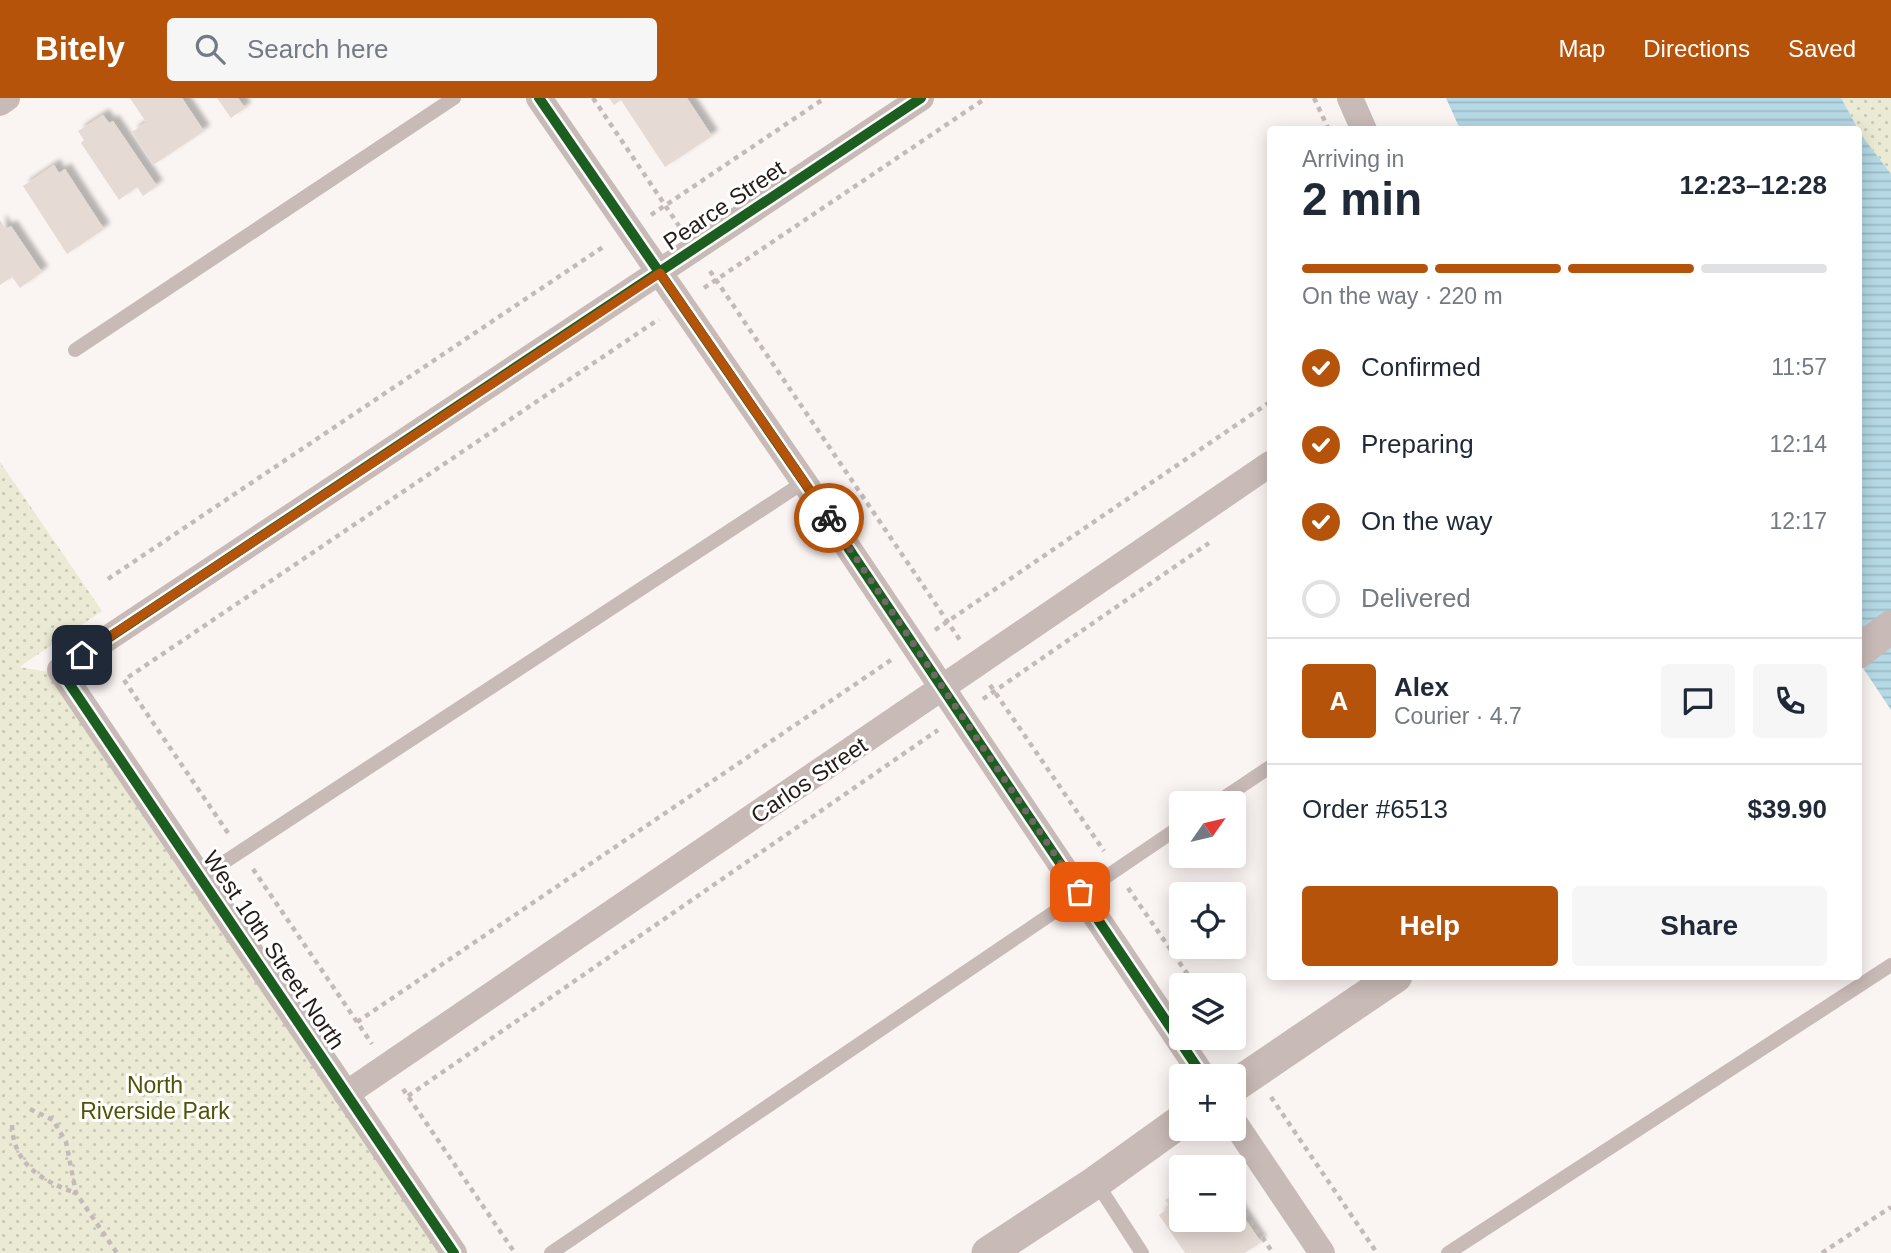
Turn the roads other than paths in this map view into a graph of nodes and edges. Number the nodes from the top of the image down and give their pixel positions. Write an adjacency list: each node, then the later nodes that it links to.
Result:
1 (7, 98): 6 (street)
2 (454, 98): 9 (lane)
3 (539, 98): 8 (street)
4 (921, 98): 8 (street, Pearce Street)
5 (1350, 98): 7 (street)
6 (0, 103)
7 (1362, 126)
8 (660, 273): 11 (street); 14 (street, Pearce Street)
9 (75, 350)
10 (1267, 466): 15 (street, Carlos Street)
11 (804, 482): 15 (street); 19 (lane)
12 (1891, 627): 13 (street)
13 (1862, 649)
14 (60, 670): 19 (street, West 10th Street North)
15 (943, 688): 20 (street); 25 (street, Carlos Street)
16 (1267, 769): 17 (lane)
17 (1234, 791)
18 (1169, 834): 20 (lane)
19 (200, 878): 25 (street, West 10th Street North)
20 (1080, 892): 23 (street); 30 (lane)
21 (1891, 965): 34 (lane)
22 (1390, 980): 24 (street)
23 (1195, 1064)
24 (1246, 1078)
25 (346, 1094): 29 (street, West 10th Street North)
26 (1169, 1130): 28 (street)
27 (1246, 1140): 33 (street)
28 (1096, 1182): 31 (street); 32 (lane)
29 (454, 1253)
30 (551, 1253)
31 (988, 1253)
32 (1143, 1253)
33 (1322, 1253)
34 (1448, 1253)

